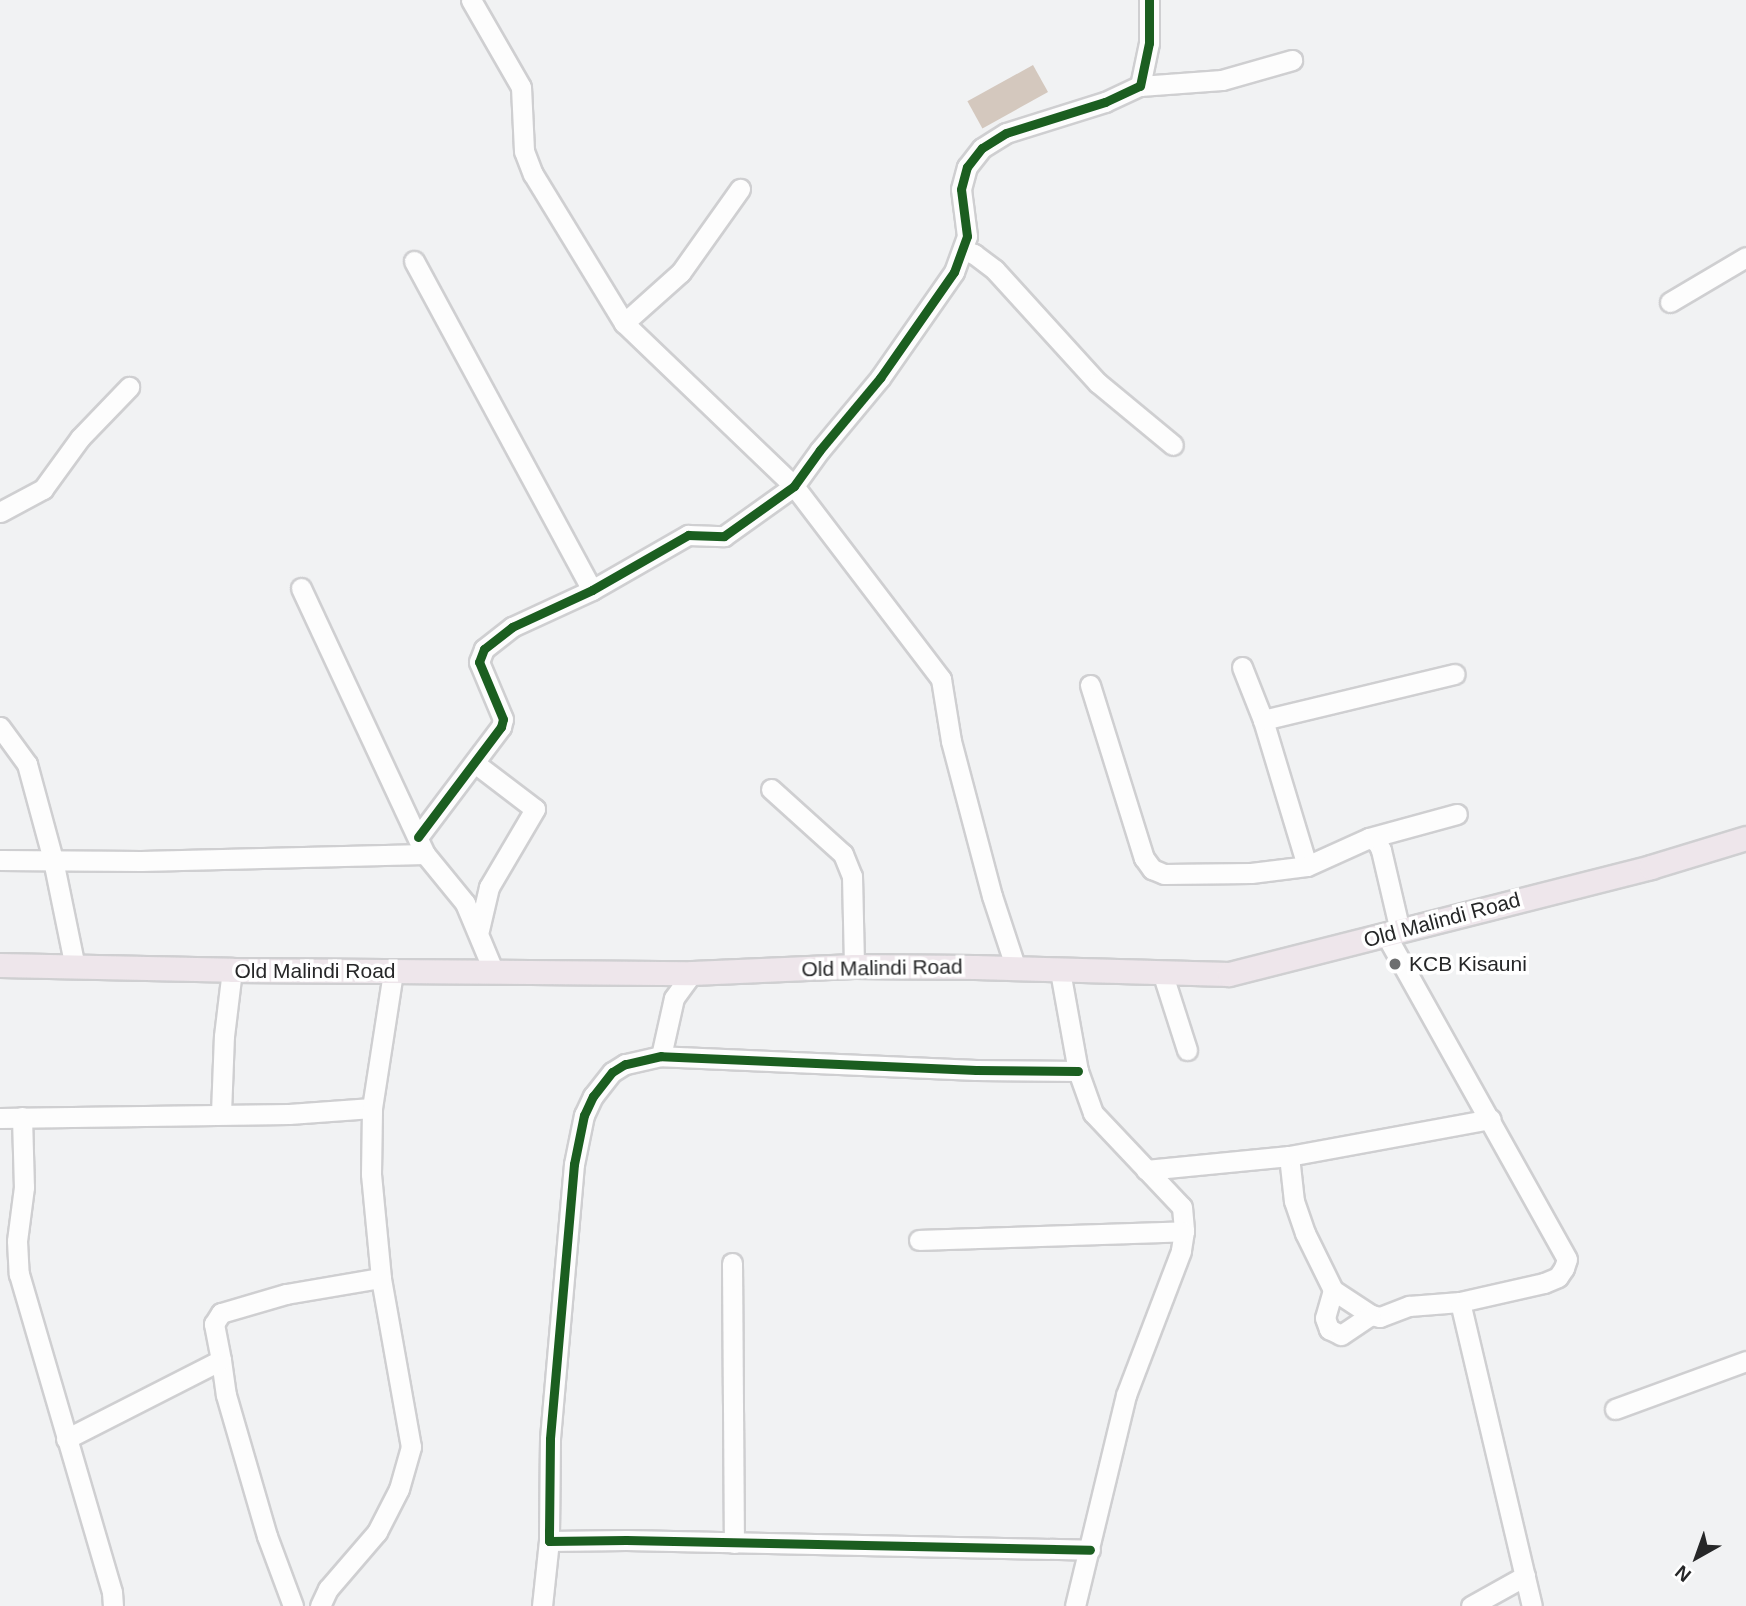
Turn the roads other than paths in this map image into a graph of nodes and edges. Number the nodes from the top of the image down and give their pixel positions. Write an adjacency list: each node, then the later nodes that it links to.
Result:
1 (471, 0): 10 (street)
2 (1149, 0): 4 (street)
3 (1292, 60): 4 (street)
4 (1140, 86): 6 (street)
5 (740, 189): 10 (street)
6 (964, 250): 12 (street); 13 (street)
7 (1746, 257): 9 (street)
8 (414, 261): 16 (street)
9 (1670, 302)
10 (624, 323): 13 (street)
11 (129, 387): 14 (street)
12 (1173, 445)
13 (794, 486): 16 (street); 36 (street)
14 (0, 512)
15 (301, 588): 27 (street)
16 (592, 590): 22 (street)
17 (1242, 667): 20 (street)
18 (1455, 674): 20 (street)
19 (1090, 685): 30 (street)
20 (1263, 720): 30 (street)
21 (0, 727): 29 (street)
22 (475, 764): 27 (street); 31 (street)
23 (771, 789): 34 (street)
24 (1457, 814): 25 (street)
25 (1370, 838): 30 (street); 32 (street)
26 (1746, 838): 32 (main road, Old Malindi Road)
27 (422, 846): 29 (street); 31 (street)
28 (0, 860): 29 (street)
29 (53, 860): 35 (street)
30 (1307, 866)
31 (479, 930): 38 (street)
32 (1393, 933): 41 (main road, Old Malindi Road); 50 (street)
33 (0, 965): 35 (main road, Old Malindi Road)
34 (854, 966): 36 (main road, Old Malindi Road); 42 (main road, Old Malindi Road)
35 (75, 967): 37 (main road, Old Malindi Road)
36 (1016, 969): 39 (main road, Old Malindi Road)
37 (232, 970): 40 (main road, Old Malindi Road); 47 (street)
38 (493, 970): 40 (main road, Old Malindi Road); 42 (main road, Old Malindi Road)
39 (1060, 971): 41 (main road, Old Malindi Road); 45 (street)
40 (393, 972): 46 (street)
41 (1162, 972): 43 (street)
42 (692, 973): 44 (street)
43 (1187, 1050)
44 (661, 1056): 45 (street); 65 (street)
45 (1078, 1071): 52 (street)
46 (372, 1108): 47 (street); 57 (street)
47 (222, 1113): 48 (street)
48 (22, 1116): 49 (street); 55 (street)
49 (0, 1118)
50 (1491, 1119): 51 (street); 59 (street)
51 (1289, 1156): 52 (street); 58 (street)
52 (1146, 1170): 53 (street)
53 (1184, 1231): 54 (street); 67 (street)
54 (919, 1240)
55 (8, 1244): 64 (street)
56 (733, 1263): 66 (street)
57 (381, 1278): 61 (street); 71 (street)
58 (1333, 1290): 60 (street); 60 (street)
59 (1460, 1302): 60 (street); 68 (street)
60 (1371, 1315)
61 (221, 1360): 64 (street); 70 (street)
62 (1746, 1361): 63 (street)
63 (1615, 1409)
64 (66, 1439): 69 (street)
65 (549, 1541): 66 (street); 72 (street)
66 (734, 1543): 67 (street)
67 (1090, 1550): 73 (street)
68 (1525, 1576): 74 (street); 75 (street)
69 (113, 1606)
70 (293, 1606)
71 (320, 1606)
72 (542, 1606)
73 (1075, 1606)
74 (1471, 1606)
75 (1532, 1606)

